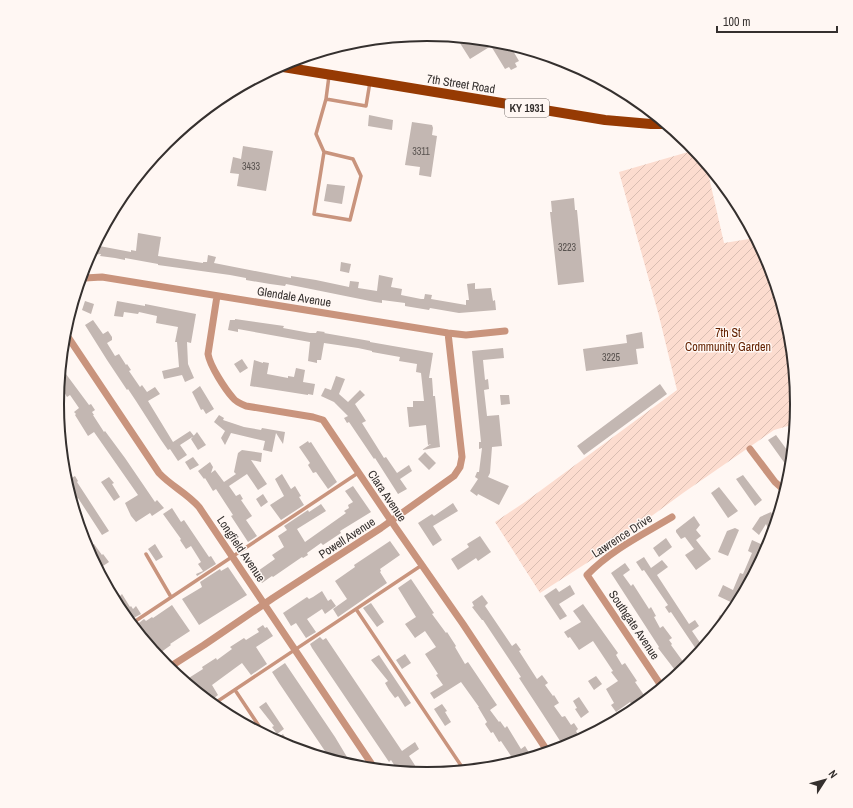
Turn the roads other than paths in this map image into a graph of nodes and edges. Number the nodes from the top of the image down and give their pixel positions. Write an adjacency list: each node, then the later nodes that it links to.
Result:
1 (290, 68): 2 (main road, 7th Street Road / KY 1931)
2 (329, 75): 3 (main road, 7th Street Road / KY 1931); 4 (lane)
3 (370, 82): 4 (lane); 5 (main road, 7th Street Road / KY 1931)
4 (326, 99): 6 (lane)
5 (657, 124)
6 (324, 152): 6 (lane)
7 (86, 278): 8 (street, Glendale Avenue)
8 (217, 296): 10 (street, Glendale Avenue); 13 (street, Clara Avenue)
9 (505, 331): 10 (street, Glendale Avenue)
10 (448, 333): 16 (street, Powell Avenue)
11 (69, 339): 18 (street, Longfield Avenue)
12 (750, 449): 14 (street)
13 (358, 473): 16 (street, Clara Avenue); 18 (lane)
14 (780, 486)
15 (672, 517): 20 (street, Lawrence Drive)
16 (391, 521): 19 (street, Clara Avenue); 22 (street, Powell Avenue)
17 (146, 554): 21 (lane)
18 (233, 557): 21 (lane); 22 (street, Longfield Avenue)
19 (422, 565): 23 (lane); 31 (street, Clara Avenue)
20 (587, 575): 27 (street, Southgate Avenue)
21 (171, 597): 24 (lane)
22 (264, 604): 25 (street, Longfield Avenue); 26 (street, Powell Avenue)
23 (356, 609): 25 (lane); 33 (lane)
24 (136, 621)
25 (295, 650): 28 (lane); 32 (street, Longfield Avenue)
26 (174, 664)
27 (659, 683)
28 (235, 690): 29 (lane); 30 (lane)
29 (218, 701)
30 (259, 726)
31 (545, 747)
32 (371, 763)
33 (461, 765)

